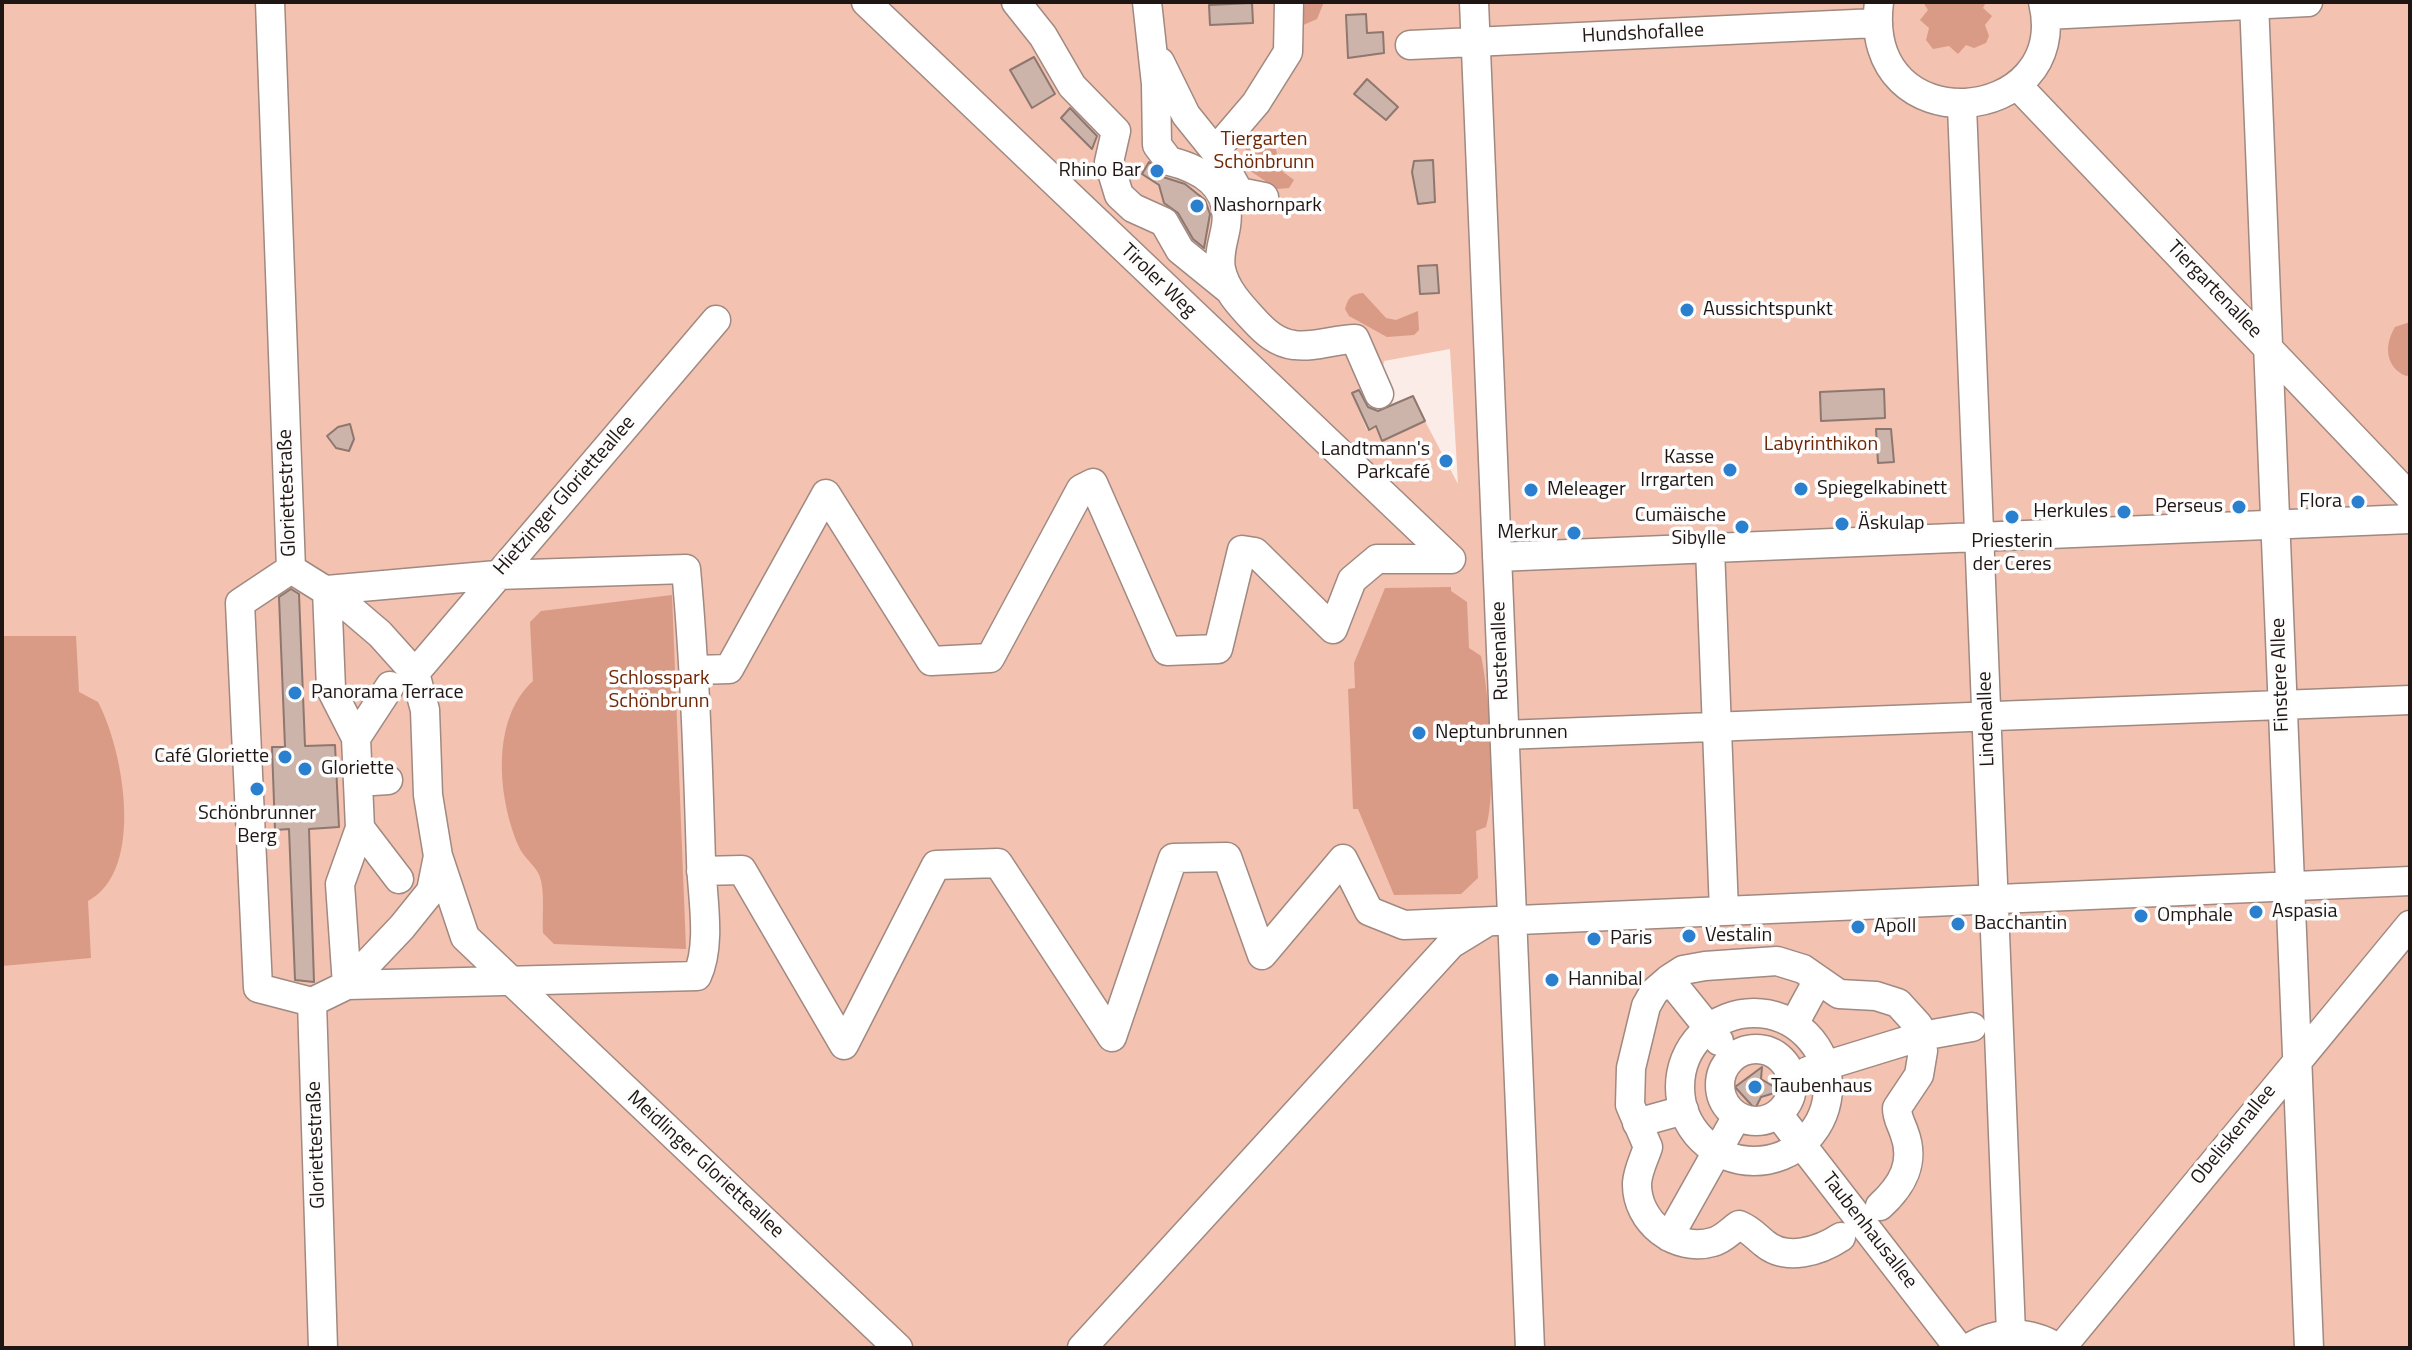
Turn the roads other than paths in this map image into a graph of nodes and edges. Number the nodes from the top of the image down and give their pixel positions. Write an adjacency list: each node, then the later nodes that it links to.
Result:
1 (270, 2): 28 (street, Gloriettestraße)
2 (866, 2): 31 (street, Tiroler Weg)
3 (1016, 2): 18 (street)
4 (1147, 2): 13 (street)
5 (1289, 2): 16 (street)
6 (1474, 2): 11 (street, Rustenallee)
7 (2308, 2): 8 (street)
8 (2254, 3): 9 (street); 20 (street, Finstere Allee)
9 (2045, 8): 14 (street)
10 (1877, 12): 11 (street, Hundshofallee); 15 (street)
11 (1475, 42): 12 (street, Hundshofallee); 27 (street, Rustenallee)
12 (1410, 45)
13 (1153, 48): 16 (street); 18 (street)
14 (2017, 85): 15 (street); 20 (street, Tiergartenallee)
15 (1962, 106): 25 (street, Lindenallee)
16 (1215, 151): 17 (street)
17 (1264, 197)
18 (1228, 289): 21 (street)
19 (716, 320): 29 (street, Hietzinger Glorietteallee)
20 (2268, 345): 22 (street, Tiergartenallee); 24 (street, Finstere Allee)
21 (1379, 394)
22 (2410, 497)
23 (2410, 519): 24 (street)
24 (2275, 525): 25 (street); 34 (street, Finstere Allee)
25 (1980, 537): 26 (street); 35 (street, Lindenallee)
26 (1710, 548): 27 (street); 36 (street)
27 (1497, 557): 37 (street, Rustenallee)
28 (291, 569): 30 (street); 55 (street, Gloriettestraße)
29 (497, 575): 30 (street); 31 (street); 32 (street, Hietzinger Glorietteallee)
30 (327, 590): 32 (street); 38 (street)
31 (695, 670): 43 (street)
32 (402, 675): 38 (street, Hietzinger Glorietteallee); 39 (street)
33 (2410, 700): 34 (street)
34 (2282, 705): 35 (street); 45 (street, Finstere Allee)
35 (1987, 716): 36 (street); 47 (street, Lindenallee)
36 (1717, 727): 37 (street); 48 (street)
37 (1504, 735): 49 (street, Rustenallee)
38 (356, 738): 40 (street)
39 (427, 778): 40 (street); 42 (street)
40 (358, 782): 41 (street)
41 (360, 828): 46 (street); 54 (street)
42 (438, 856): 46 (street); 53 (street, Meidlinger Glorietteallee)
43 (701, 871): 49 (street); 53 (street)
44 (2410, 881): 45 (street)
45 (2290, 887): 47 (street); 61 (street, Finstere Allee)
46 (407, 890): 54 (street)
47 (1994, 900): 48 (street); 73 (street, Lindenallee)
48 (1724, 911): 49 (street)
49 (1500, 921): 76 (street); 77 (street, Rustenallee)
50 (2410, 925): 61 (street, Obeliskenallee)
51 (1669, 979): 52 (street); 58 (street); 67 (street)
52 (1818, 980): 56 (street); 59 (street)
53 (512, 983): 54 (street); 75 (street, Meidlinger Glorietteallee)
54 (347, 985): 55 (street)
55 (312, 1002): 74 (street, Gloriettestraße)
56 (1794, 1024): 58 (street); 62 (street)
57 (1972, 1027): 59 (street)
58 (1709, 1028): 60 (street); 64 (street)
59 (1922, 1036): 62 (street); 70 (street)
60 (1733, 1057): 63 (street); 66 (street)
61 (2297, 1058): 80 (street, Obeliskenallee); 81 (street, Finstere Allee)
62 (1826, 1066): 63 (street); 68 (street)
63 (1792, 1076): 65 (street)
64 (1684, 1110): 67 (street); 69 (street)
65 (1778, 1114): 66 (street); 68 (street, Taubenhausallee)
66 (1737, 1116): 69 (street)
67 (1637, 1123): 71 (street)
68 (1801, 1145): 69 (street); 78 (street, Taubenhausallee)
69 (1717, 1151): 71 (street)
70 (1880, 1206)
71 (1669, 1237): 72 (street)
72 (1841, 1237)
73 (2011, 1333): 79 (street); 80 (street)
74 (323, 1348)
75 (898, 1348)
76 (1082, 1348)
77 (1530, 1348)
78 (1959, 1348)
79 (1969, 1348)
80 (2059, 1348)
81 (2309, 1348)

